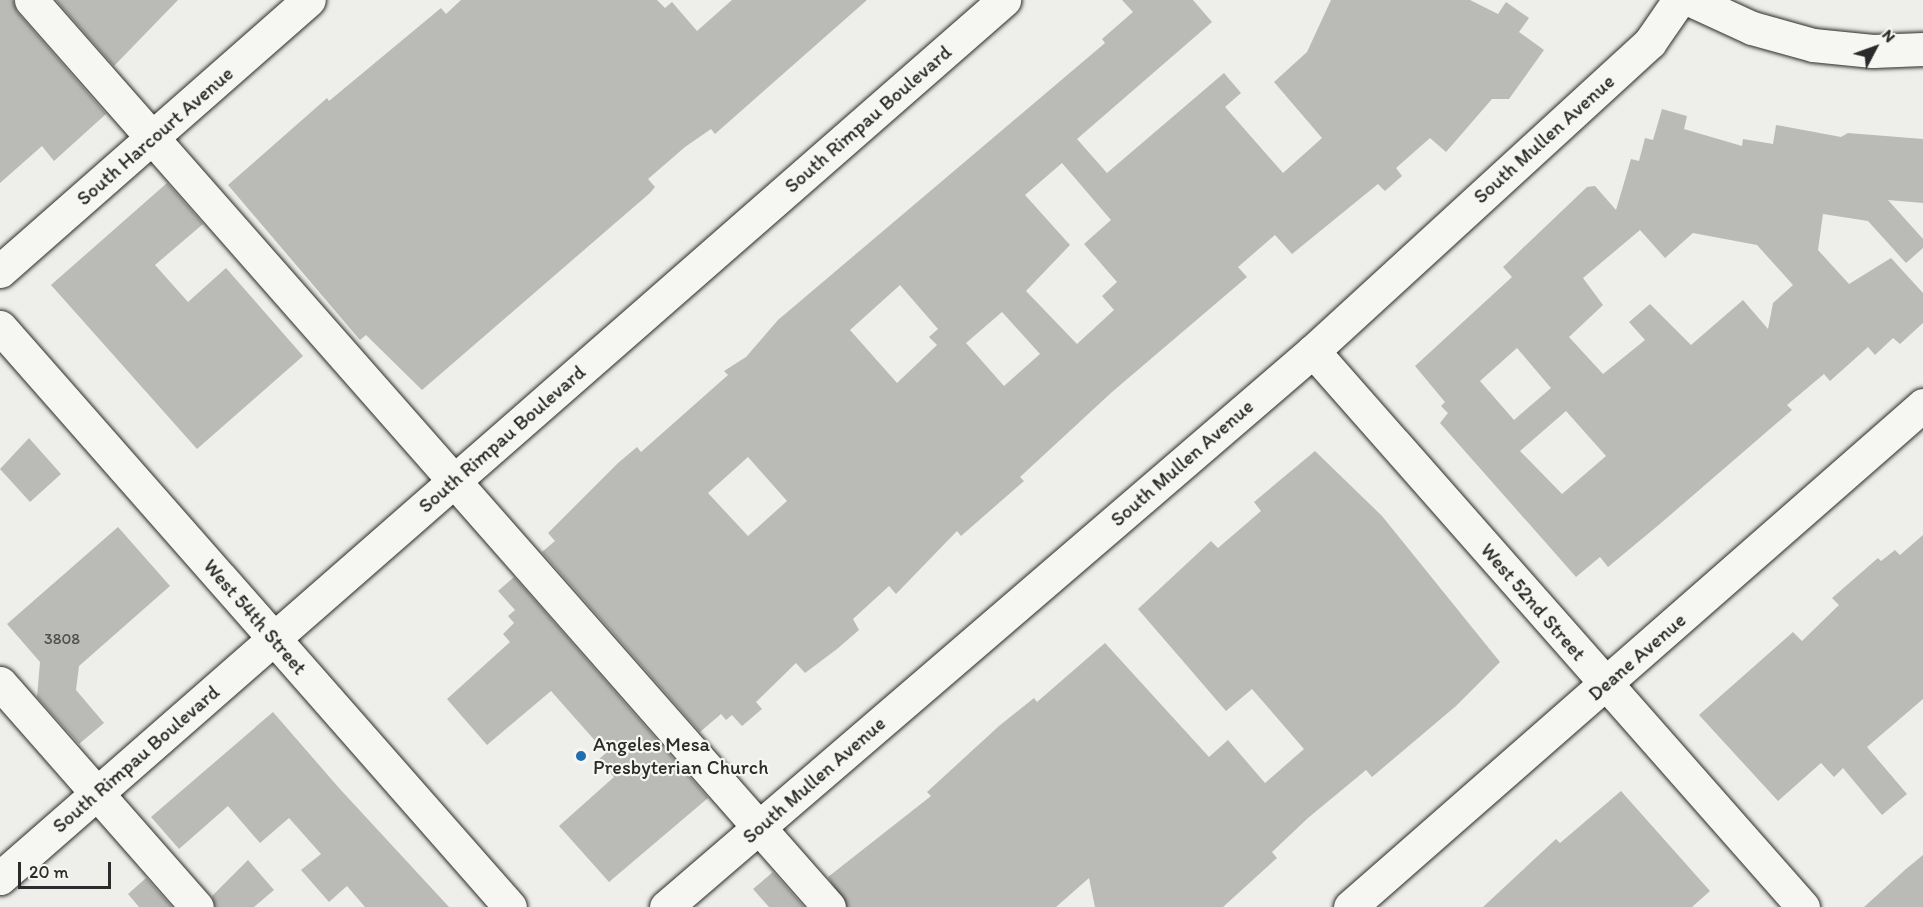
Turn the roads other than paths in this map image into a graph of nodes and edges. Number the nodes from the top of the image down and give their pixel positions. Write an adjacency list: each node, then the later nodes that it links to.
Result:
1 (31, 0): 7 (street)
2 (309, 0): 7 (street, South Harcourt Avenue)
3 (1004, 0): 12 (street, South Rimpau Boulevard)
4 (1678, 0): 10 (street, South Mullen Avenue)
5 (1691, 0): 6 (street)
6 (1923, 49)
7 (152, 138): 8 (street, South Harcourt Avenue); 12 (street)
8 (0, 271)
9 (0, 327): 13 (street, West 54th Street)
10 (1313, 351): 15 (street, West 52nd Street); 17 (street, South Mullen Avenue)
11 (1923, 405): 15 (street, Deane Avenue)
12 (454, 481): 13 (street, South Rimpau Boulevard); 17 (street)
13 (274, 639): 16 (street, South Rimpau Boulevard); 20 (street, West 54th Street)
14 (0, 683): 16 (street)
15 (1605, 685): 23 (street, Deane Avenue); 24 (street, West 52nd Street)
16 (97, 794): 18 (street, South Rimpau Boulevard); 19 (street)
17 (759, 827): 21 (street, South Mullen Avenue); 22 (street)
18 (0, 878)
19 (197, 907)
20 (510, 907)
21 (666, 907)
22 (830, 907)
23 (1350, 907)
24 (1803, 907)

